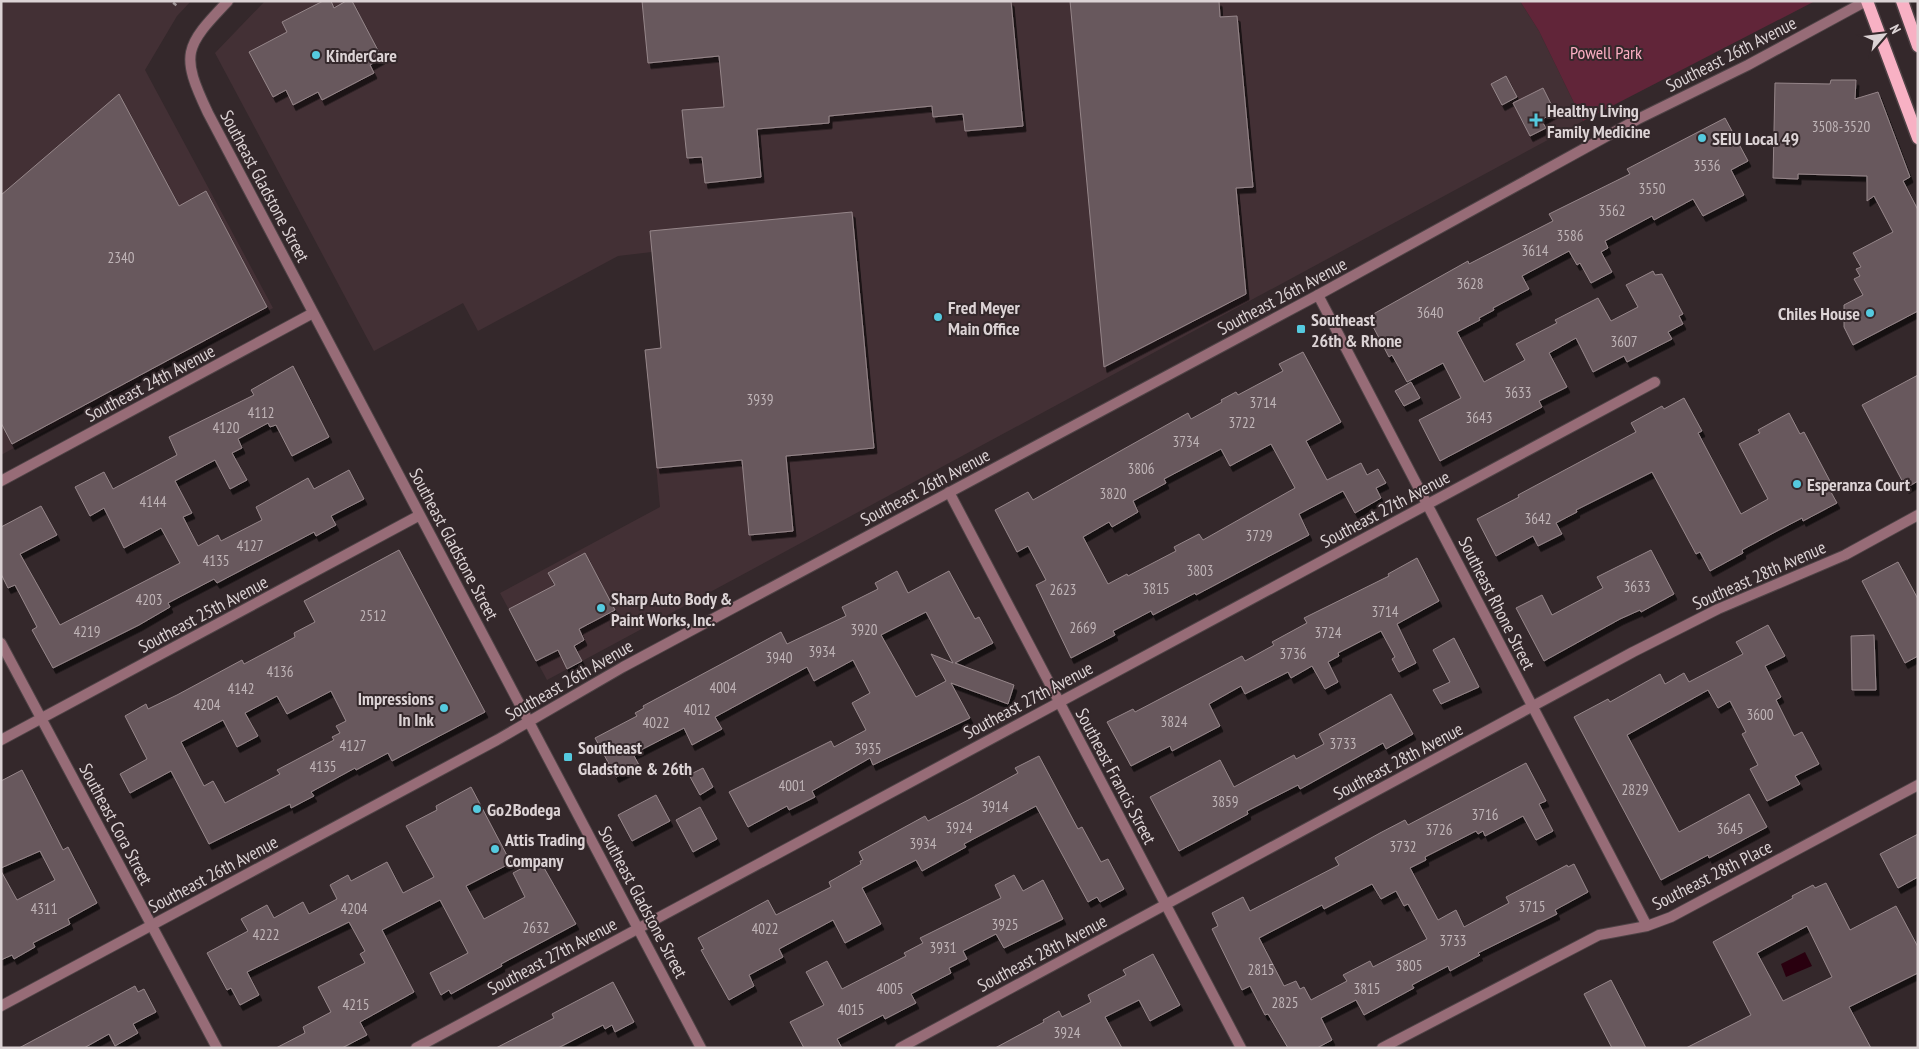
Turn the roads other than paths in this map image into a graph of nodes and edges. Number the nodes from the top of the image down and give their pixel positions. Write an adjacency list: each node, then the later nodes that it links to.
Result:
1 (228, 1): 7 (street, Southeast Gladstone Street)
2 (1867, 1): 5 (main road); 6 (street, Southeast 26th Avenue)
3 (1902, 1): 4 (main road)
4 (1918, 46)
5 (1918, 138)
6 (1318, 295): 10 (street, Southeast 26th Avenue); 11 (street, Southeast Rhone Street)
7 (313, 313): 9 (street, Southeast 24th Avenue); 13 (street, Southeast Gladstone Street)
8 (1656, 382): 11 (street, Southeast 27th Avenue)
9 (1, 481)
10 (949, 492): 15 (street, Southeast Francis Street); 18 (street, Southeast 26th Avenue)
11 (1428, 504): 15 (street, Southeast 27th Avenue); 16 (street, Southeast Rhone Street)
12 (1918, 515): 16 (street, Southeast 28th Avenue)
13 (420, 516): 17 (street, Southeast 25th Avenue); 18 (street, Southeast Gladstone Street)
14 (1, 643): 17 (street, Southeast Cora Street)
15 (1058, 702): 21 (street, Southeast Francis Street); 24 (street, Southeast 27th Avenue)
16 (1533, 706): 21 (street, Southeast 28th Avenue); 23 (street, Southeast Rhone Street)
17 (41, 719): 19 (street, Southeast 25th Avenue); 22 (street, Southeast Cora Street)
18 (529, 722): 22 (street, Southeast 26th Avenue); 24 (street, Southeast Gladstone Street)
19 (1, 740)
20 (1918, 785): 23 (street, Southeast 28th Place)
21 (1166, 905): 29 (street, Southeast 28th Avenue); 30 (street, Southeast Francis Street)
22 (152, 925): 25 (street, Southeast 26th Avenue); 26 (street, Southeast Cora Street)
23 (1647, 926): 31 (street, Southeast 28th Place)
24 (638, 928): 27 (street, Southeast 27th Avenue); 28 (street, Southeast Gladstone Street)
25 (1, 1006)
26 (217, 1048)
27 (416, 1048)
28 (701, 1048)
29 (900, 1048)
30 (1241, 1048)
31 (1382, 1048)

